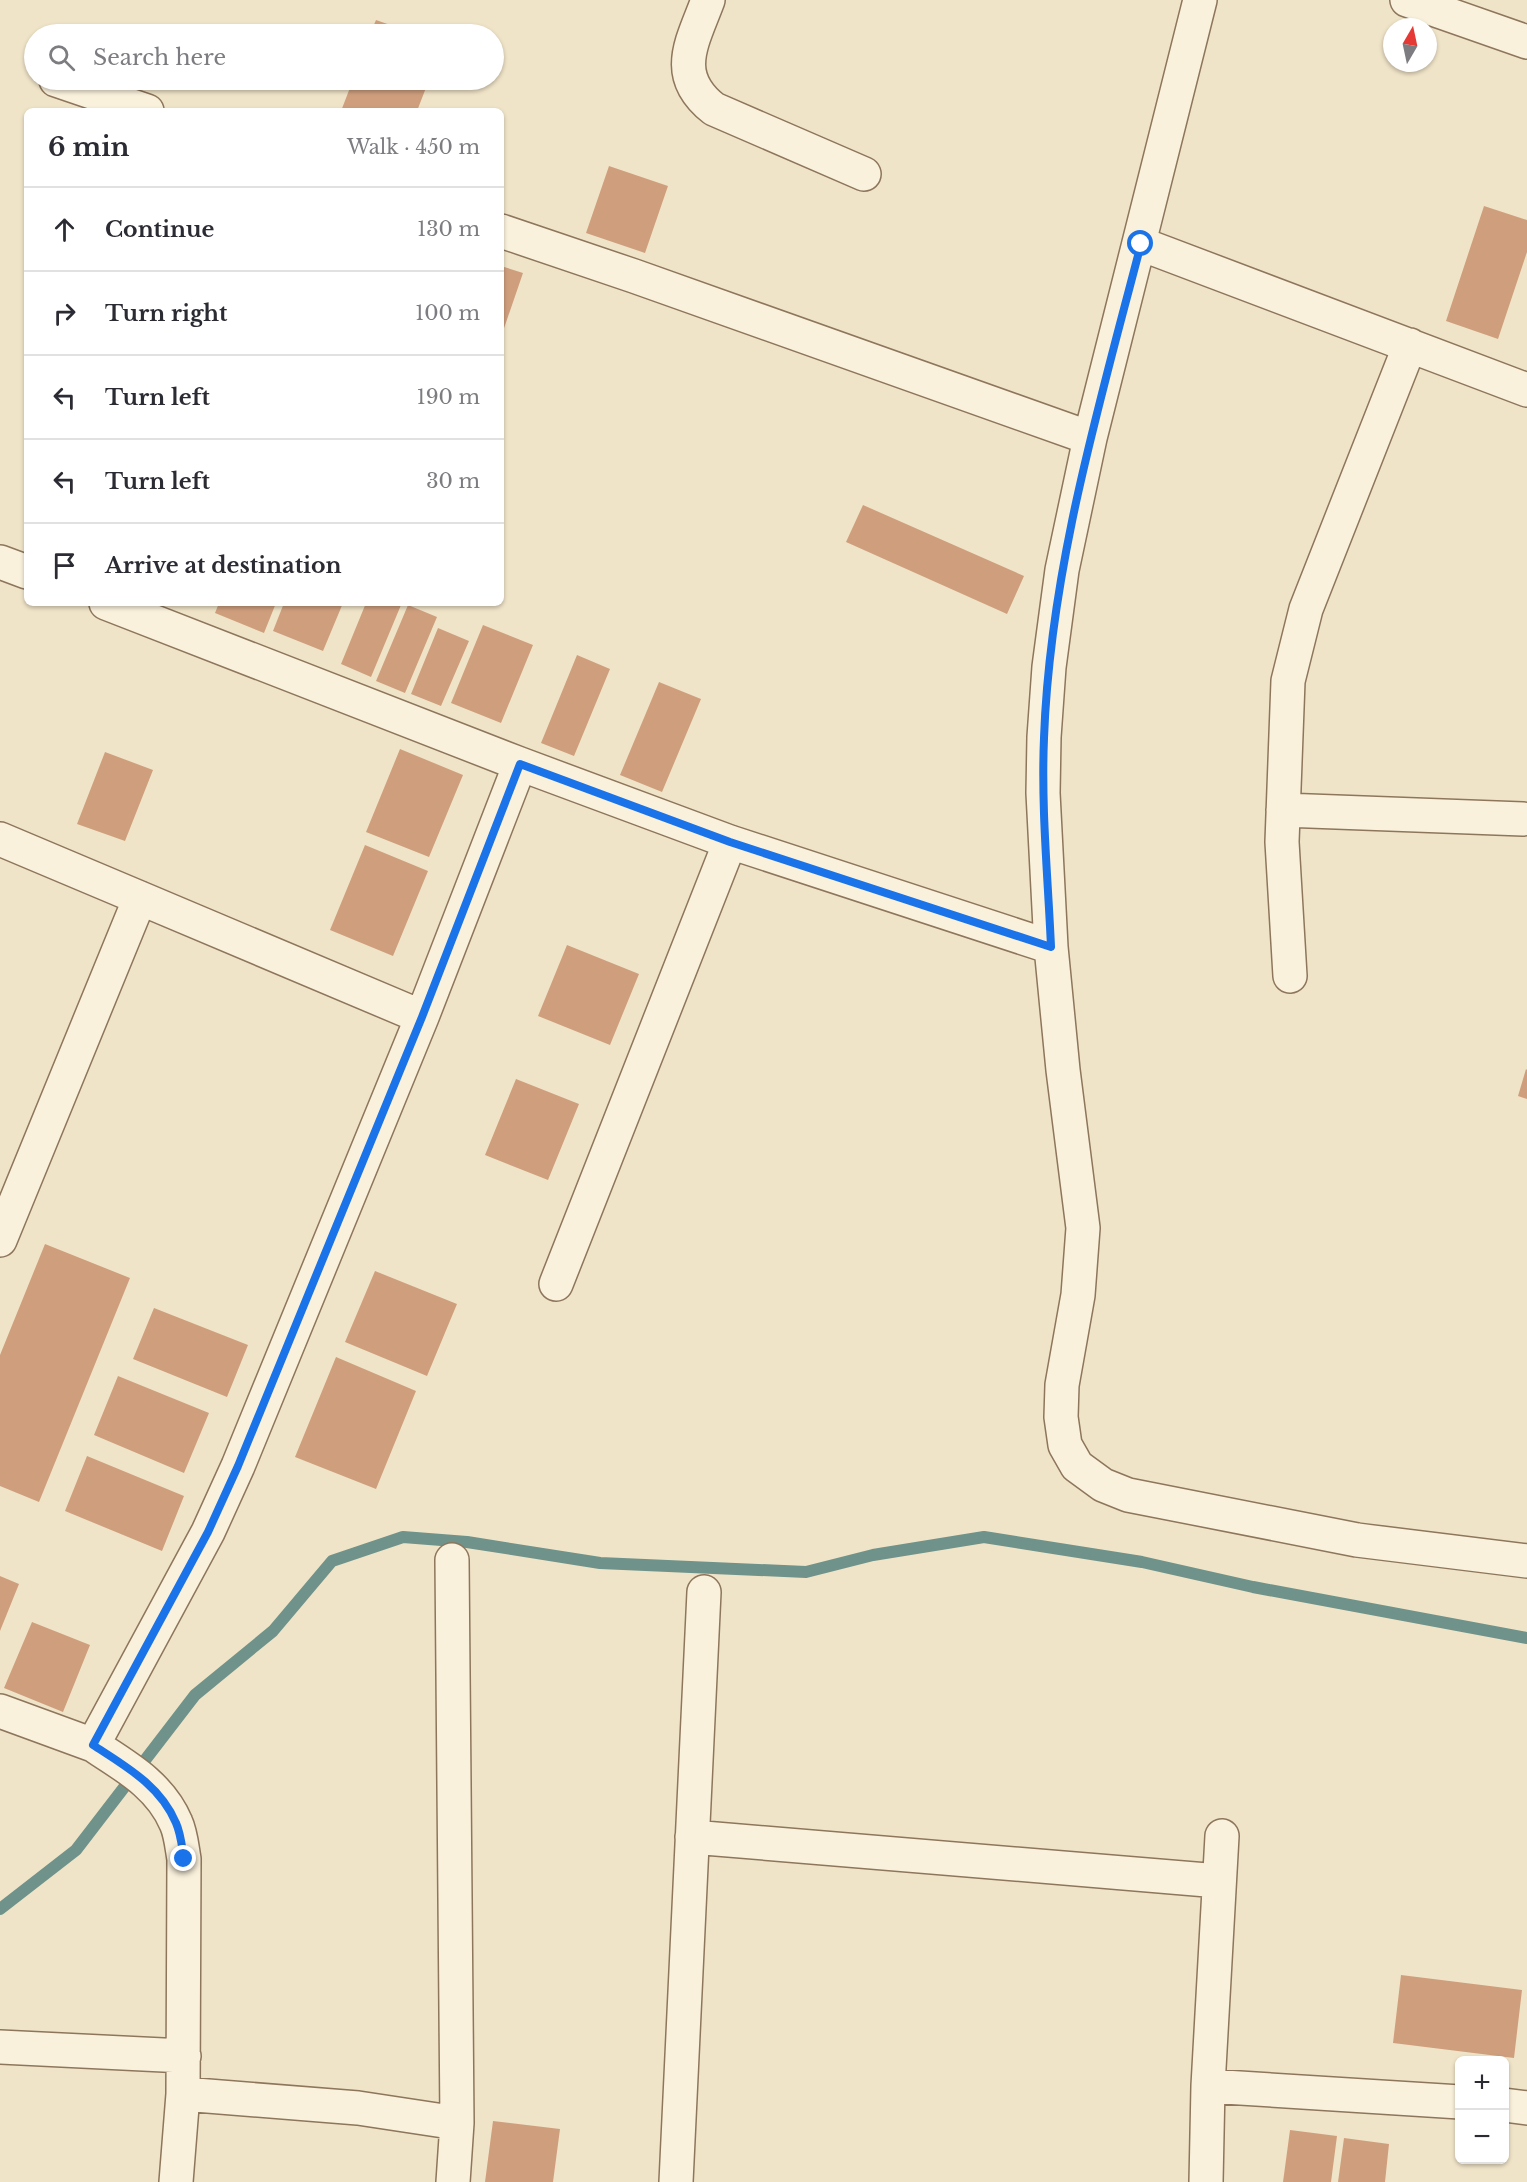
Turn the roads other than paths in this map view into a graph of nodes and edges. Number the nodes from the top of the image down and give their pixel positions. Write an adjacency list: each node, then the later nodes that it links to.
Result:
1 (708, 0): 7 (street)
2 (1200, 0): 9 (street)
3 (1407, 0): 4 (street)
4 (1527, 42)
5 (87, 90): 6 (street)
6 (138, 108)
7 (864, 174)
8 (504, 232): 12 (street)
9 (1141, 244): 10 (street); 12 (street)
10 (1410, 345): 11 (street); 17 (street)
11 (1527, 390)
12 (1090, 438): 22 (street)
13 (0, 562): 14 (street)
14 (24, 571)
15 (114, 606): 16 (street)
16 (520, 764): 20 (street); 24 (street)
17 (1283, 810): 18 (street); 23 (street)
18 (1523, 819)
19 (0, 839): 21 (street)
20 (730, 842): 22 (street); 26 (street)
21 (140, 898): 24 (street); 25 (street)
22 (1051, 947): 28 (street)
23 (1290, 976)
24 (422, 1017): 31 (street)
25 (0, 1240)
26 (556, 1284)
27 (452, 1560): 42 (street)
28 (1527, 1561)
29 (704, 1592): 33 (street)
30 (0, 1711): 31 (street)
31 (98, 1749): 36 (street)
32 (1222, 1836): 34 (street)
33 (692, 1837): 34 (street); 45 (street)
34 (1219, 1881): 37 (street)
35 (0, 2048): 36 (street)
36 (184, 2056): 38 (street)
37 (1208, 2086): 39 (street); 46 (street)
38 (183, 2094): 42 (street); 43 (street)
39 (1455, 2102)
40 (1509, 2106): 41 (street)
41 (1527, 2108)
42 (457, 2123): 44 (street)
43 (176, 2182)
44 (453, 2182)
45 (676, 2182)
46 (1206, 2182)

